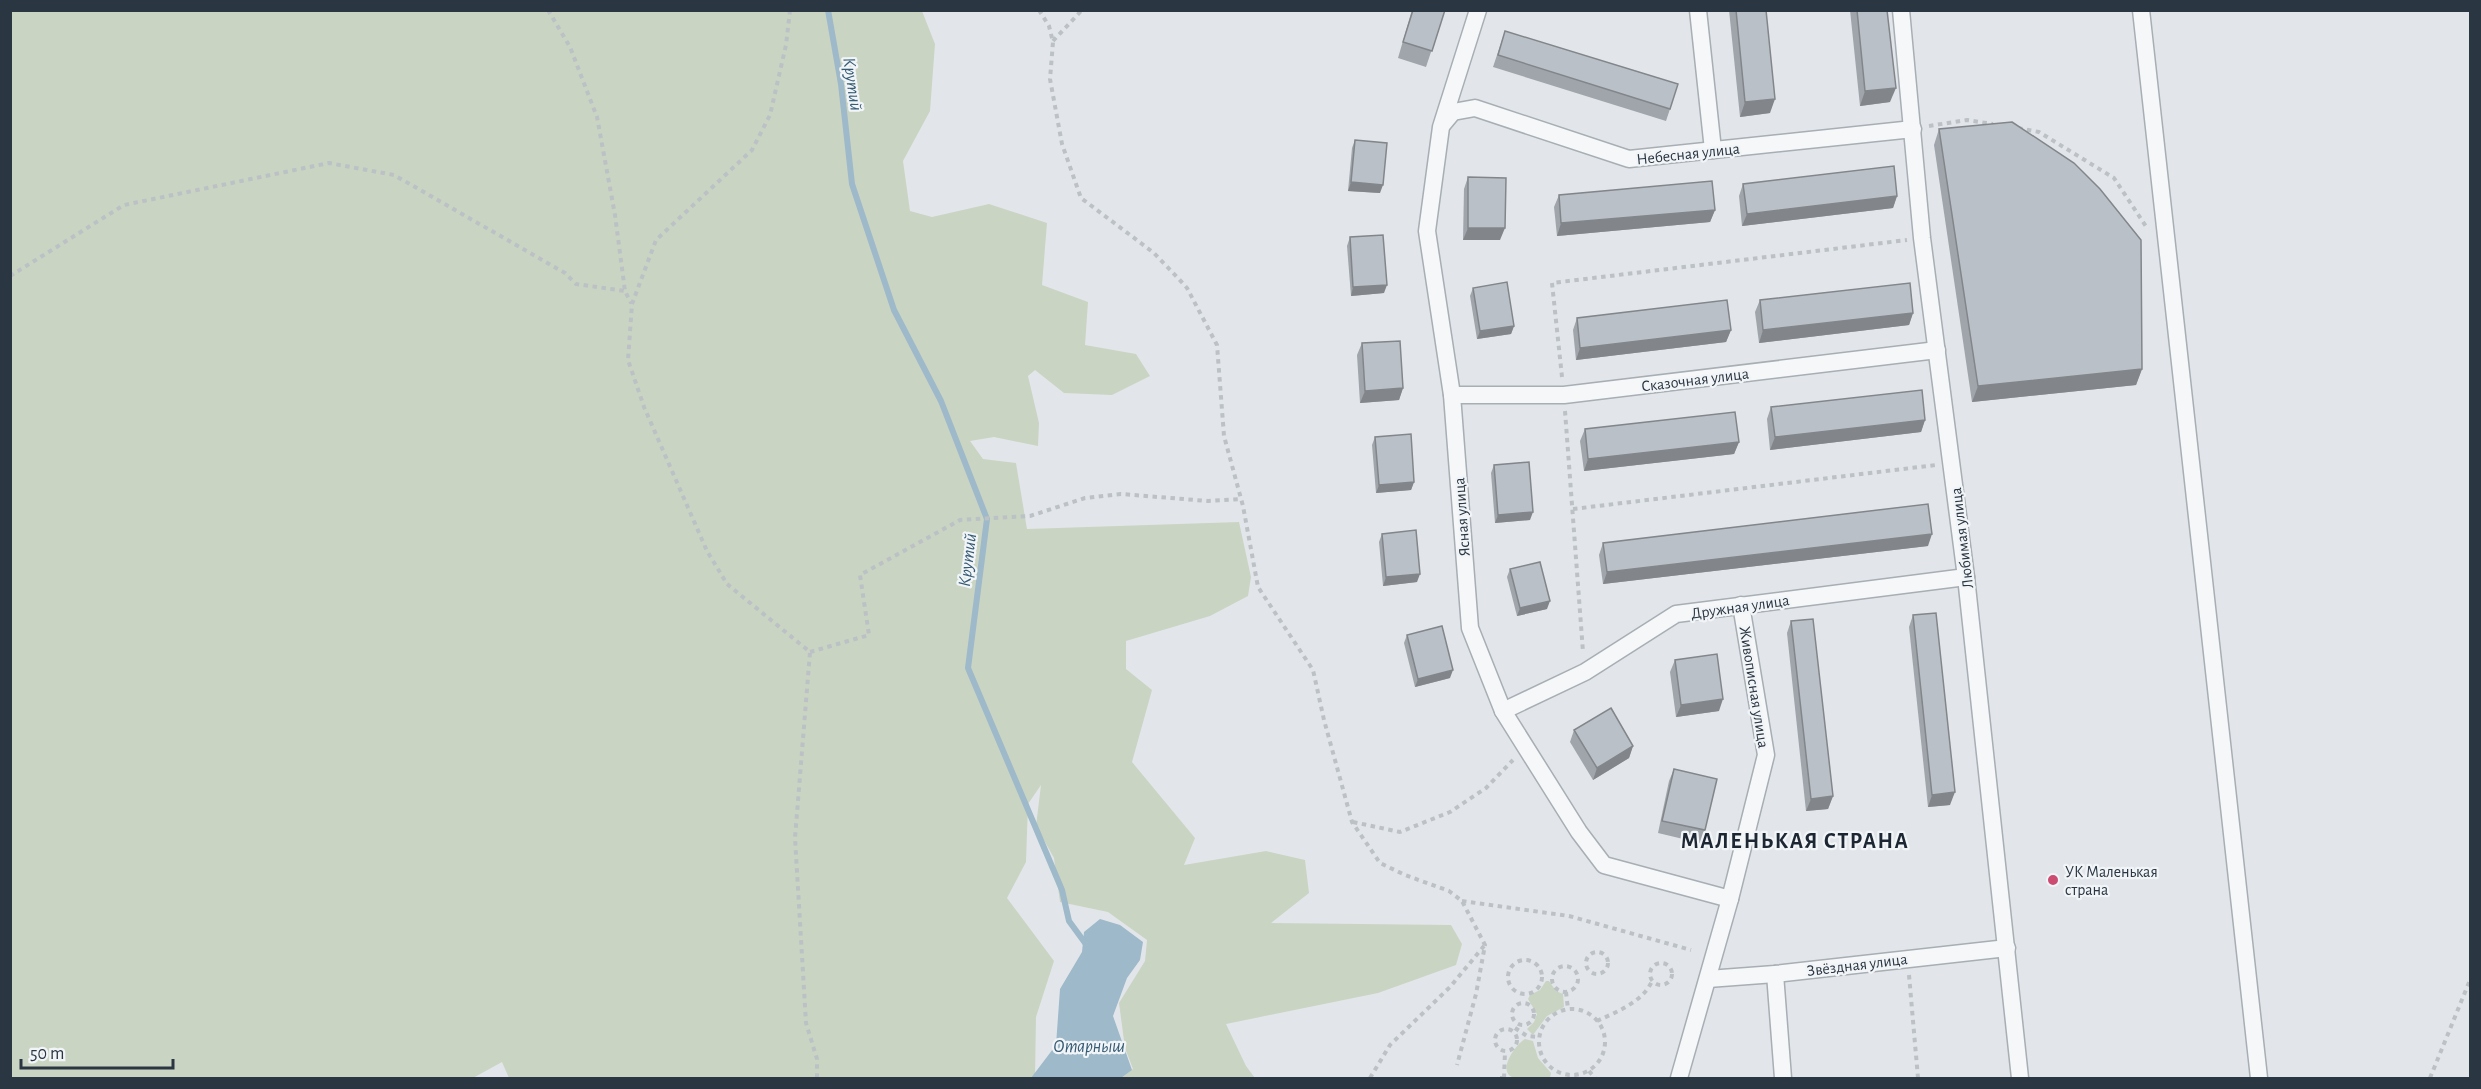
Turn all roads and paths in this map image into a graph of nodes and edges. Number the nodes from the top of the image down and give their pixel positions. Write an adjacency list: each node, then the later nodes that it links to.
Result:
1 (548, 10): 19 (path)
2 (790, 10): 20 (path)
3 (1039, 10): 9 (path)
4 (1082, 10): 9 (path)
5 (1478, 10): 11 (street, Ясная улица)
6 (1698, 10): 14 (street)
7 (1901, 10): 13 (street, Любимая улица)
8 (2141, 10): 66 (street)
9 (1053, 42): 24 (path)
10 (1998, 125): 13 (path)
11 (1441, 127): 14 (street, Небесная улица); 22 (street, Ясная улица)
12 (2008, 127): 15 (path)
13 (1914, 129): 14 (street, Небесная улица); 16 (street, Любимая улица)
14 (1713, 150)
15 (2150, 233)
16 (1922, 238): 18 (path); 21 (street, Любимая улица)
17 (10, 276): 19 (path)
18 (1552, 283)
19 (625, 291): 20 (path)
20 (632, 304): 27 (path)
21 (1937, 350): 22 (street, Сказочная улица); 23 (street, Любимая улица)
22 (1452, 395): 29 (street, Ясная улица)
23 (1952, 463): 25 (street, Любимая улица); 28 (path)
24 (1241, 499): 27 (path); 31 (path)
25 (1966, 577): 26 (street, Дружная улица); 35 (street, Любимая улица)
26 (1741, 605): 28 (street, Дружная улица); 32 (street, Живописная улица)
27 (810, 652): 57 (path)
28 (1585, 672): 29 (street, Дружная улица)
29 (1503, 711): 30 (street, Ясная улица)
30 (1528, 750): 31 (path); 32 (street, Ясная улица)
31 (1352, 822): 33 (path)
32 (1730, 899): 43 (street, Живописная улица)
33 (1462, 901): 34 (path); 36 (path)
34 (1485, 945): 54 (path); 58 (path)
35 (2007, 948): 37 (street, Звёздная улица); 65 (street, Любимая улица)
36 (1691, 950)
37 (1907, 958): 40 (street, Звёздная улица); 64 (path)
38 (1586, 968): 38 (path); 39 (path)
39 (1577, 973): 42 (path); 46 (path)
40 (1775, 974): 43 (street, Звёздная улица); 63 (street)
41 (1542, 977): 42 (path); 47 (path); 47 (path)
42 (1552, 978): 46 (path)
43 (1708, 979): 62 (street, Живописная улица)
44 (2470, 980): 67 (path)
45 (1652, 981): 45 (path); 50 (path)
46 (1566, 992): 49 (path)
47 (1525, 994): 48 (path)
48 (1524, 1003): 51 (path); 51 (path)
49 (1568, 1010): 50 (path); 52 (path)
50 (1597, 1021): 55 (path)
51 (1515, 1028): 52 (path); 53 (path); 53 (path)
52 (1539, 1037): 56 (path)
53 (1505, 1052): 59 (path)
54 (1457, 1065)
55 (1589, 1071): 56 (path); 61 (path)
56 (1558, 1073): 60 (path)
57 (817, 1078)
58 (1370, 1078)
59 (1504, 1078)
60 (1555, 1078)
61 (1595, 1078)
62 (1678, 1078)
63 (1783, 1078)
64 (1918, 1078)
65 (2020, 1078)
66 (2259, 1078)
67 (2430, 1078)

